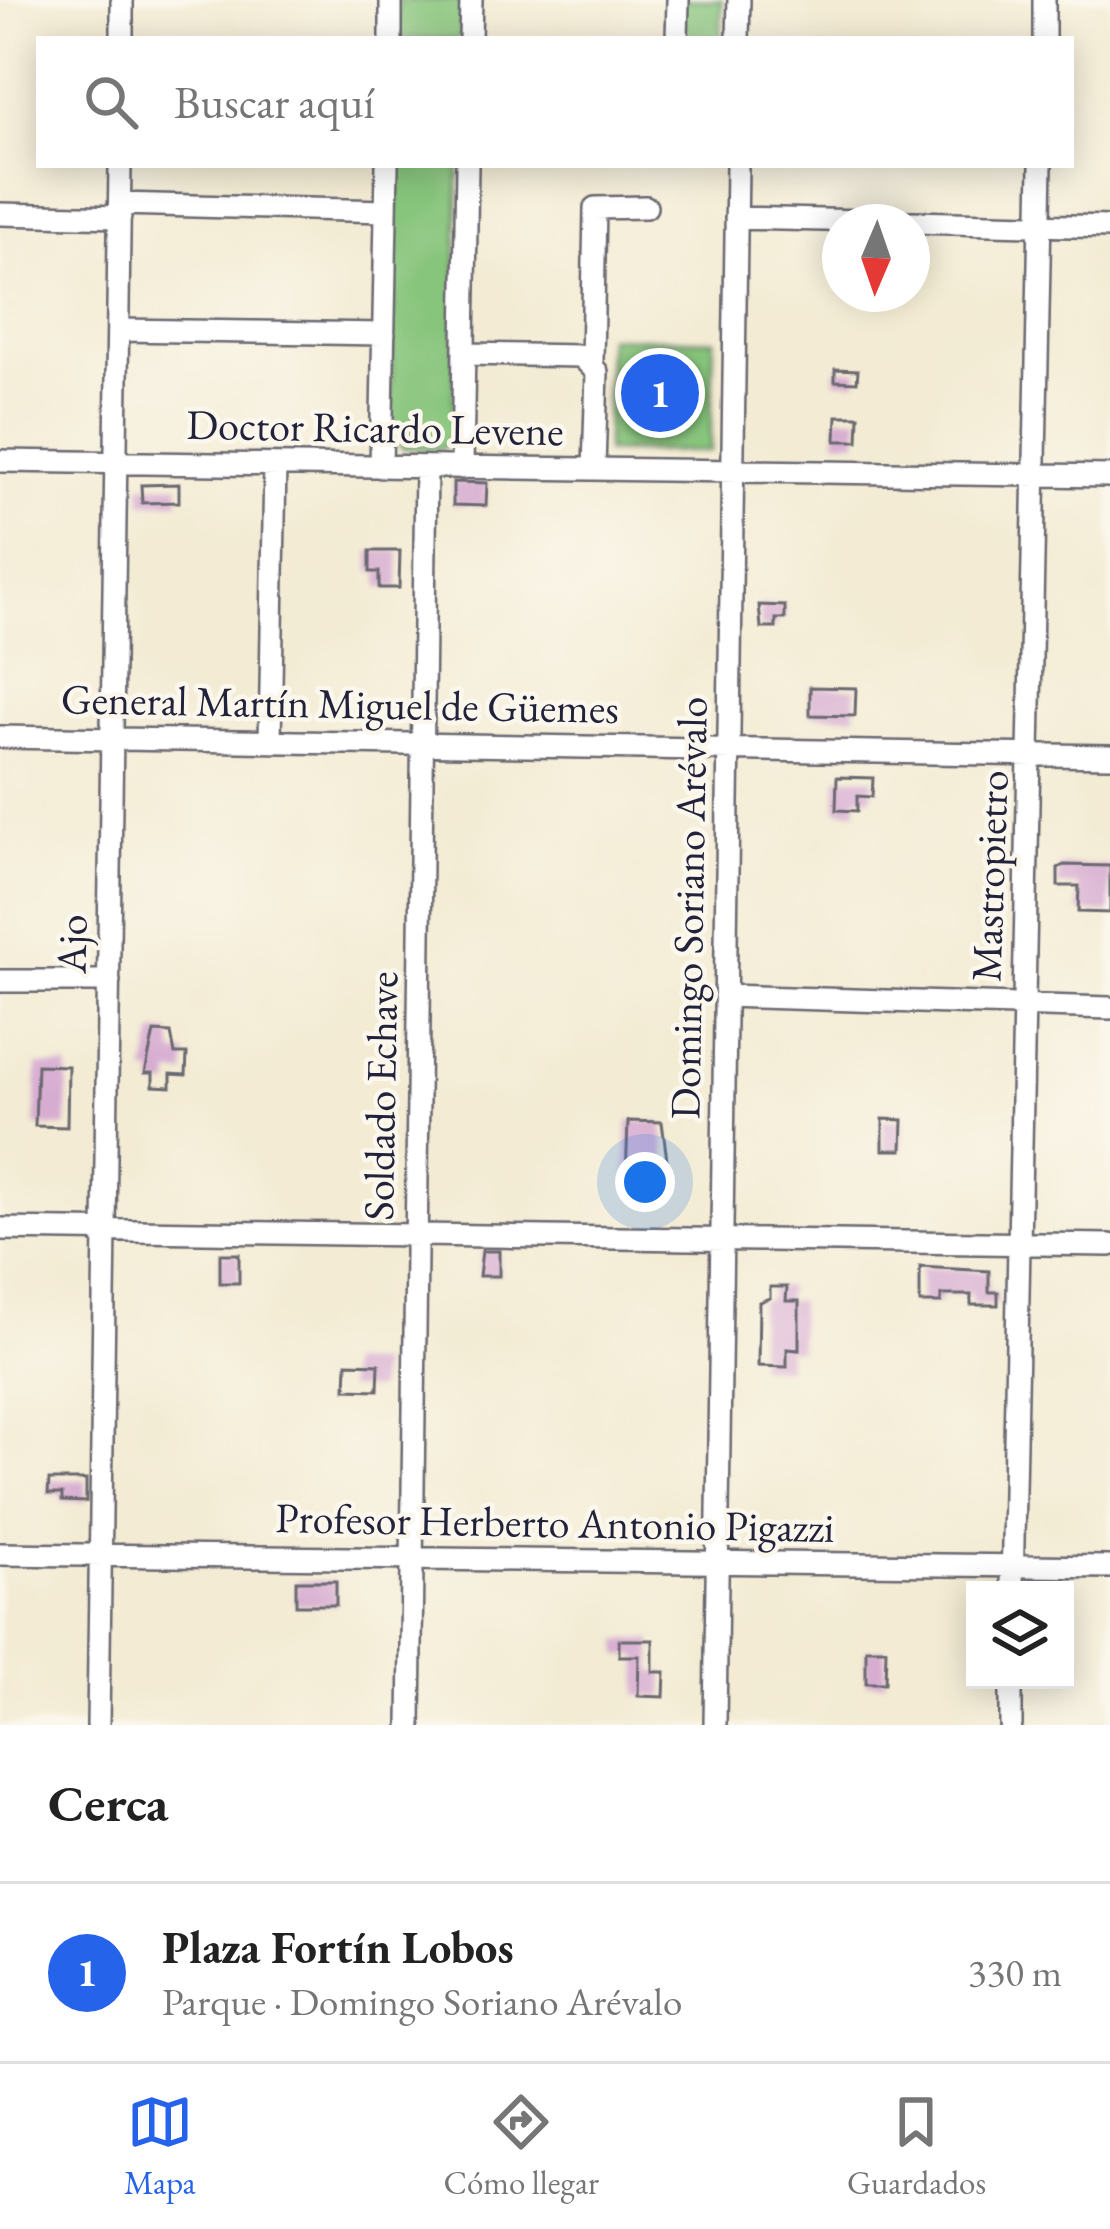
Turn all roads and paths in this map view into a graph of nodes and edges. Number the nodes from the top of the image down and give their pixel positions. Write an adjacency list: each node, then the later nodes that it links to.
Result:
1 (122, 0): 7 (street)
2 (391, 0): 8 (street)
3 (471, 0): 9 (street)
4 (678, 0): 10 (street)
5 (739, 0): 11 (street)
6 (1044, 0): 12 (street)
7 (122, 36)
8 (391, 36)
9 (470, 36)
10 (677, 36)
11 (738, 36)
12 (1044, 36)
13 (120, 168): 19 (street, Ajo)
14 (387, 168): 20 (street)
15 (467, 168): 29 (street)
16 (737, 168): 22 (street, Domingo Soriano Arévalo)
17 (1042, 168): 25 (street, Mastropietro)
18 (646, 207): 30 (street)
19 (120, 211): 20 (street); 21 (street); 27 (street, Ajo)
20 (386, 211): 28 (street)
21 (0, 214)
22 (736, 218): 23 (street); 38 (street, Domingo Soriano Arévalo)
23 (822, 220)
24 (930, 222): 25 (street)
25 (1040, 225): 26 (street); 39 (street, Mastropietro)
26 (1110, 227)
27 (118, 331): 28 (street); 32 (street, Ajo)
28 (384, 334): 34 (street)
29 (464, 353): 30 (street); 36 (street)
30 (592, 361): 37 (street)
31 (0, 461): 32 (street, Doctor Ricardo Levene)
32 (116, 463): 33 (street, Doctor Ricardo Levene); 42 (street, Ajo)
33 (275, 465): 34 (street, Doctor Ricardo Levene); 43 (street)
34 (381, 467): 35 (street, Doctor Ricardo Levene)
35 (426, 467): 36 (street, Doctor Ricardo Levene); 44 (street, Soldado Echave)
36 (462, 468): 37 (street, Doctor Ricardo Levene)
37 (594, 469): 38 (street, Doctor Ricardo Levene)
38 (733, 472): 39 (street, Doctor Ricardo Levene); 45 (street, Domingo Soriano Arévalo)
39 (1036, 476): 40 (street, Doctor Ricardo Levene); 46 (street, Mastropietro)
40 (1110, 476)
41 (0, 737): 42 (street, General Martín Miguel de Güemes)
42 (116, 738): 43 (street, General Martín Miguel de Güemes); 49 (street, Ajo)
43 (270, 741): 44 (street, General Martín Miguel de Güemes)
44 (423, 744): 45 (street, General Martín Miguel de Güemes); 55 (street, Soldado Echave)
45 (729, 746): 46 (street, General Martín Miguel de Güemes); 50 (street, Domingo Soriano Arévalo)
46 (1032, 755): 47 (street, General Martín Miguel de Güemes); 51 (street, Mastropietro)
47 (1110, 756)
48 (0, 981): 49 (street)
49 (110, 981): 54 (street, Ajo)
50 (725, 996): 51 (street); 56 (street, Domingo Soriano Arévalo)
51 (1024, 1005): 52 (street); 57 (street, Mastropietro)
52 (1110, 1008)
53 (0, 1228): 54 (street)
54 (106, 1230): 55 (street); 60 (street, Ajo)
55 (418, 1235): 56 (street); 61 (street, Soldado Echave)
56 (722, 1240): 57 (street); 62 (street, Domingo Soriano Arévalo)
57 (1015, 1243): 58 (street); 63 (street, Mastropietro)
58 (1110, 1245)
59 (0, 1554): 60 (street, Profesor Herberto Antonio Pigazzi)
60 (101, 1556): 61 (street, Profesor Herberto Antonio Pigazzi); 67 (street, Ajo)
61 (414, 1559): 62 (street, Profesor Herberto Antonio Pigazzi); 68 (street, Soldado Echave)
62 (718, 1564): 63 (street, Profesor Herberto Antonio Pigazzi); 69 (street, Domingo Soriano Arévalo)
63 (1012, 1565): 64 (street, Profesor Herberto Antonio Pigazzi); 65 (street, Mastropietro)
64 (1110, 1567)
65 (1012, 1581)
66 (1011, 1689): 70 (street)
67 (98, 1725)
68 (410, 1725)
69 (715, 1725)
70 (1011, 1725)

